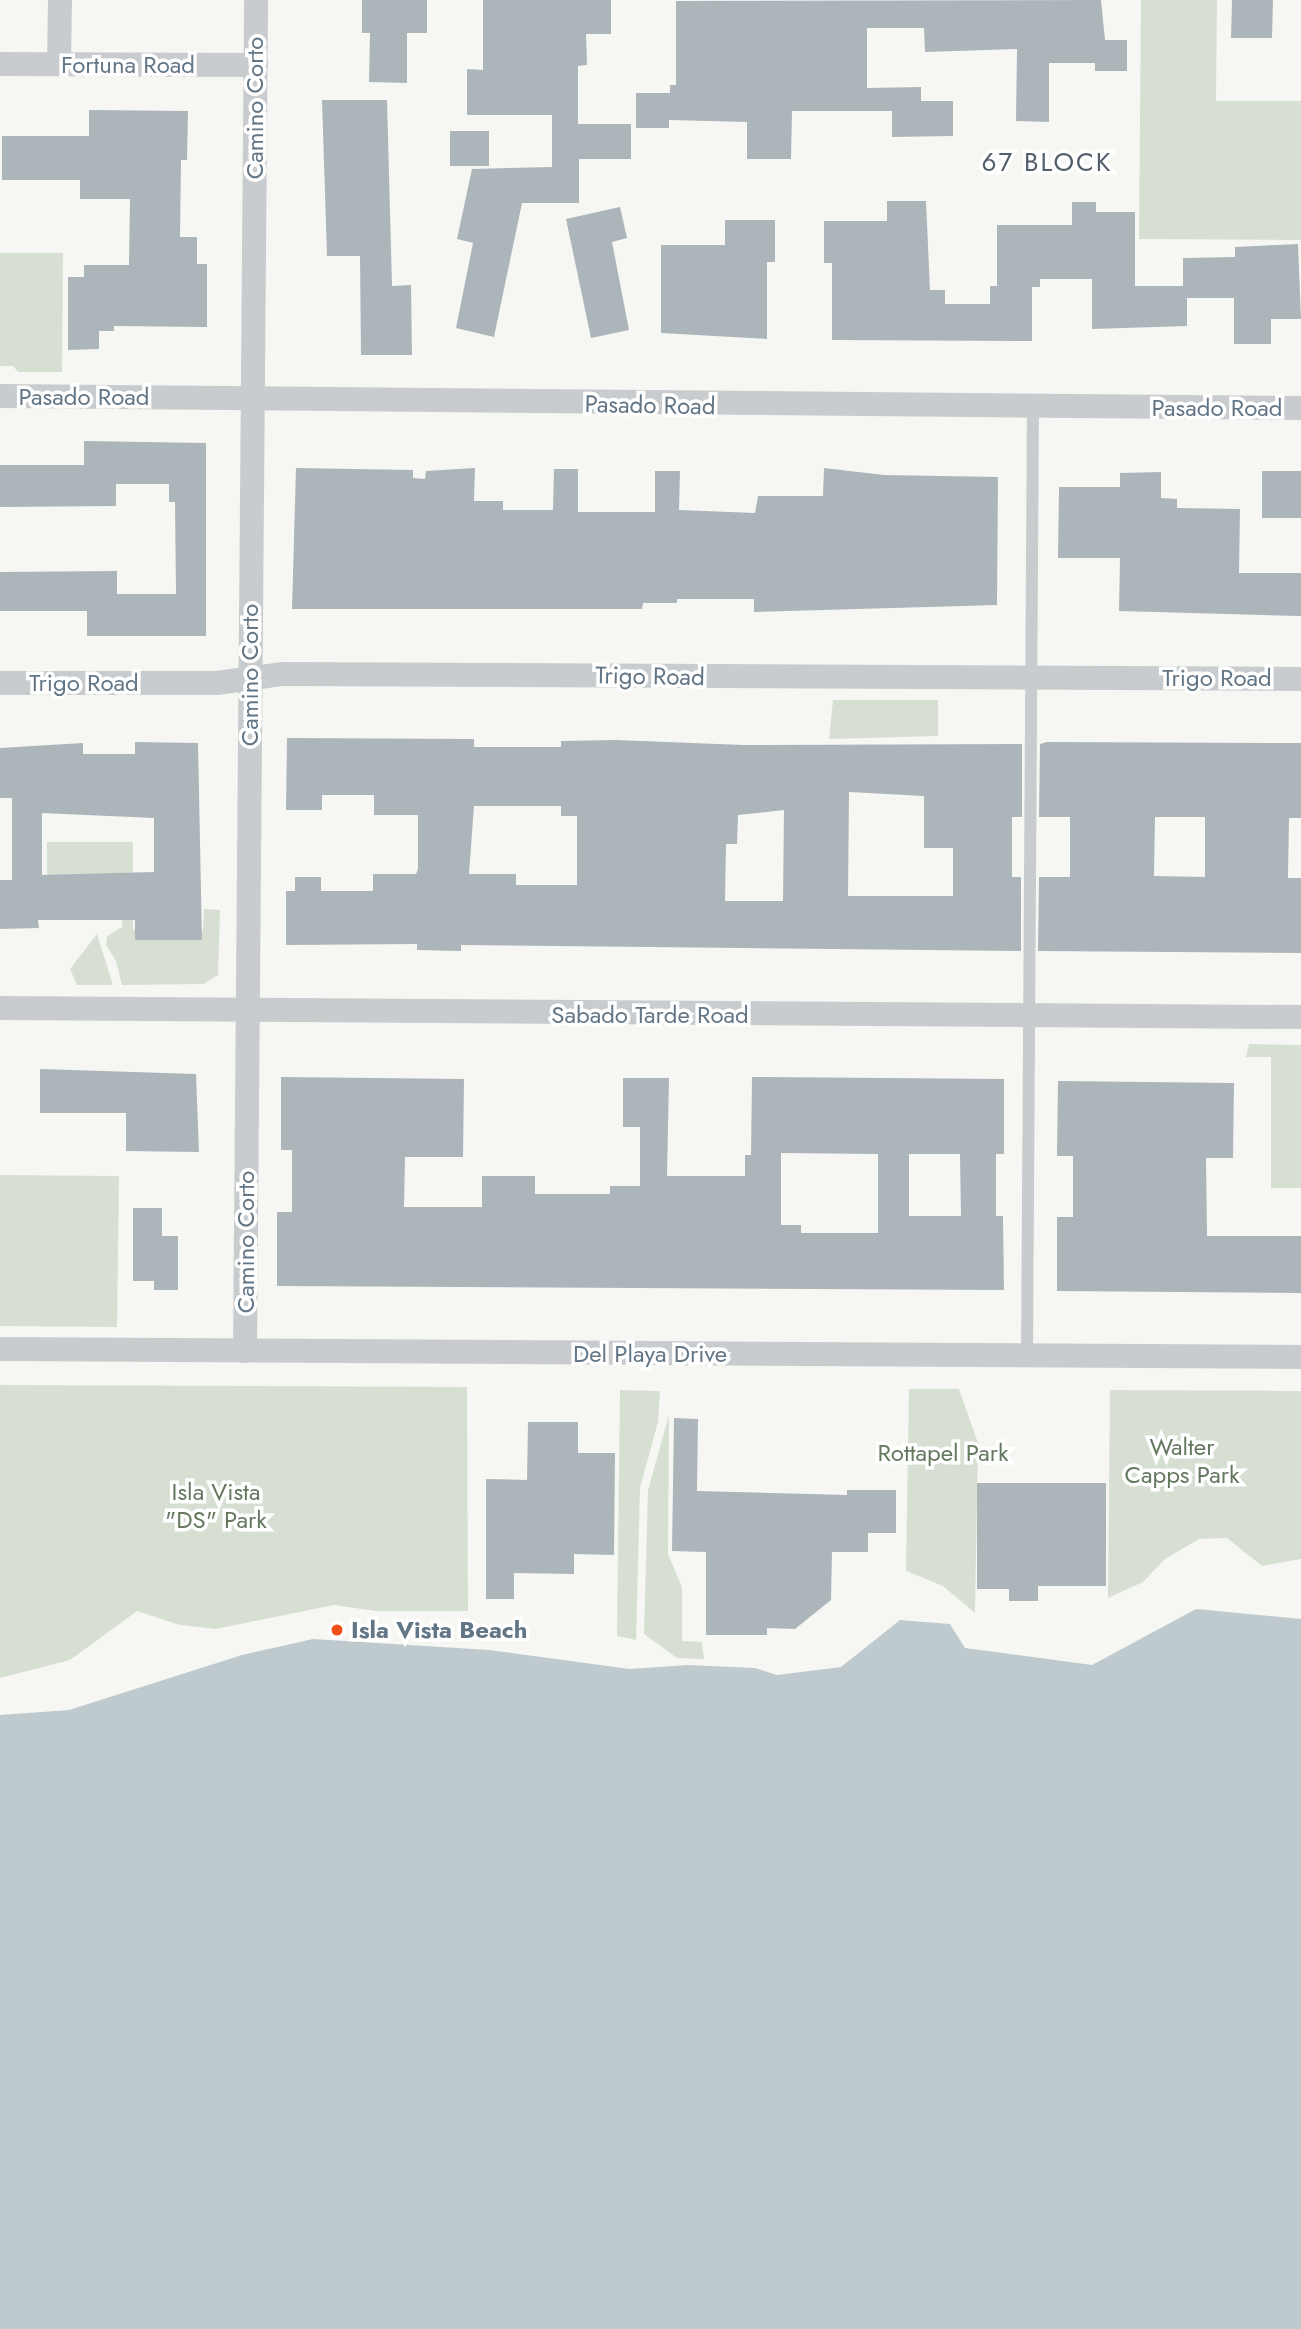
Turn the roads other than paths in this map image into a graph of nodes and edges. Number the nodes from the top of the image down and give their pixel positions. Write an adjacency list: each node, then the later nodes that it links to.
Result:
1 (60, 0): 4 (street)
2 (256, 0): 5 (street, Camino Corto)
3 (0, 64): 4 (street, Fortuna Road)
4 (59, 64): 5 (street, Fortuna Road)
5 (256, 65): 7 (street, Camino Corto)
6 (0, 396): 7 (street, Pasado Road)
7 (250, 400): 8 (street, Pasado Road); 10 (street, Camino Corto)
8 (1033, 408): 9 (street, Pasado Road); 11 (lane)
9 (1301, 408)
10 (250, 678): 11 (street, Trigo Road); 13 (street, Trigo Road); 15 (street, Camino Corto)
11 (1031, 678): 12 (street, Trigo Road); 16 (lane)
12 (1301, 679)
13 (0, 682)
14 (0, 1009): 15 (street, Sabado Tarde Road)
15 (247, 1010): 16 (street, Sabado Tarde Road); 19 (street, Camino Corto)
16 (1028, 1017): 17 (street, Sabado Tarde Road); 20 (lane)
17 (1301, 1017)
18 (0, 1349): 19 (street, Del Playa Drive)
19 (245, 1350): 20 (street, Del Playa Drive)
20 (1027, 1356): 21 (street, Del Playa Drive)
21 (1301, 1357)

